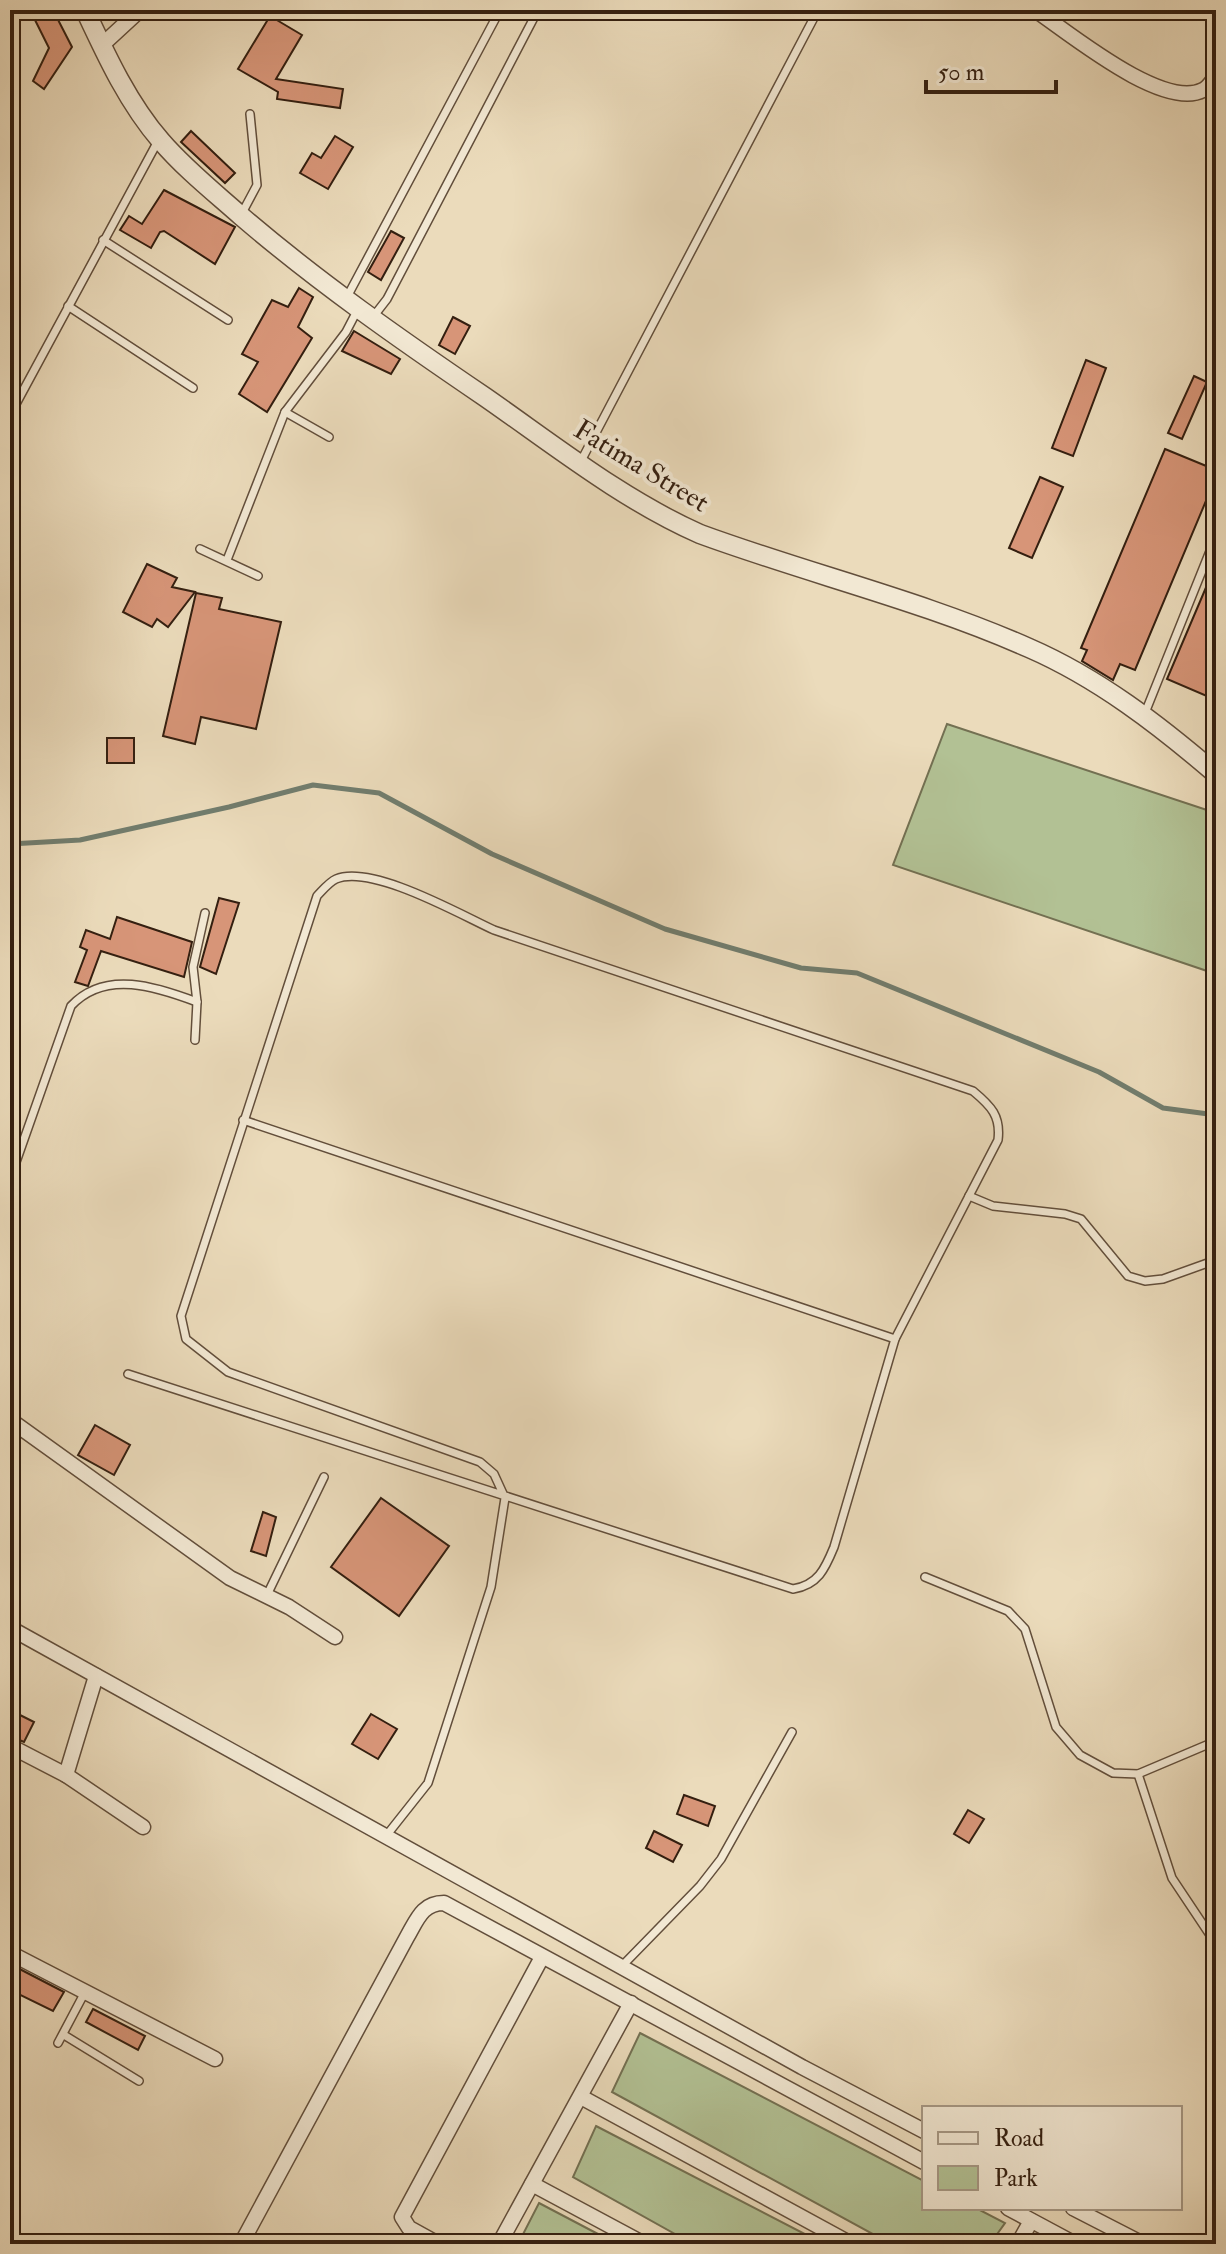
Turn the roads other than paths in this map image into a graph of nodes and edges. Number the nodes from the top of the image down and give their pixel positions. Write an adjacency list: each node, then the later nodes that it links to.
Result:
1 (85, 10): 7 (street, Fatima Street)
2 (140, 10): 7 (street)
3 (500, 10): 14 (lane)
4 (538, 10): 14 (lane)
5 (818, 10): 20 (lane)
6 (1035, 10): 8 (street)
7 (101, 46): 10 (street, Fatima Street)
8 (1216, 76)
9 (250, 114): 11 (lane)
10 (159, 139): 11 (street, Fatima Street); 12 (lane)
11 (241, 216): 14 (street, Fatima Street)
12 (103, 240): 13 (lane); 15 (lane)
13 (68, 306): 16 (lane); 18 (lane)
14 (359, 309): 17 (lane); 20 (street, Fatima Street)
15 (228, 320)
16 (193, 388)
17 (285, 412): 19 (lane); 23 (lane)
18 (10, 415)
19 (329, 437)
20 (580, 463): 25 (street, Fatima Street)
21 (1216, 536): 25 (lane)
22 (200, 549): 23 (lane)
23 (227, 560): 24 (lane)
24 (258, 576)
25 (1144, 715): 26 (street, Fatima Street)
26 (1216, 774)
27 (205, 913): 28 (lane)
28 (197, 1002): 29 (lane); 31 (lane)
29 (195, 1040)
30 (243, 1120): 32 (lane); 34 (lane); 40 (lane)
31 (10, 1179)
32 (969, 1196): 33 (lane); 34 (lane)
33 (1216, 1260)
34 (895, 1339): 40 (lane)
35 (128, 1374): 40 (lane)
36 (10, 1377): 37 (lane)
37 (10, 1393)
38 (10, 1420): 42 (street)
39 (324, 1477): 42 (lane)
40 (505, 1498): 52 (lane)
41 (925, 1577): 49 (lane)
42 (266, 1597): 44 (street)
43 (10, 1628): 45 (street)
44 (335, 1637)
45 (96, 1676): 50 (street); 52 (street)
46 (792, 1732): 56 (lane)
47 (1216, 1741): 49 (lane)
48 (10, 1746): 50 (street)
49 (1138, 1774): 53 (lane)
50 (66, 1775): 51 (street)
51 (143, 1827)
52 (386, 1836): 56 (street)
53 (1216, 1944)
54 (10, 1953): 57 (street)
55 (542, 1957): 58 (street); 70 (street); 71 (street)
56 (621, 1967): 64 (street)
57 (86, 1991): 59 (lane); 61 (street)
58 (631, 2003): 63 (street); 65 (street)
59 (64, 2035): 60 (lane); 62 (lane)
60 (58, 2043)
61 (215, 2059)
62 (139, 2081)
63 (581, 2097): 66 (street); 74 (street)
64 (922, 2130)
65 (922, 2161)
66 (532, 2184): 72 (street); 73 (street)
67 (1012, 2210): 69 (street)
68 (1077, 2210): 77 (street)
69 (1031, 2221): 75 (street); 76 (street)
70 (241, 2244)
71 (438, 2244)
72 (499, 2244)
73 (644, 2244)
74 (851, 2244)
75 (1018, 2244)
76 (1075, 2244)
77 (1143, 2244)

